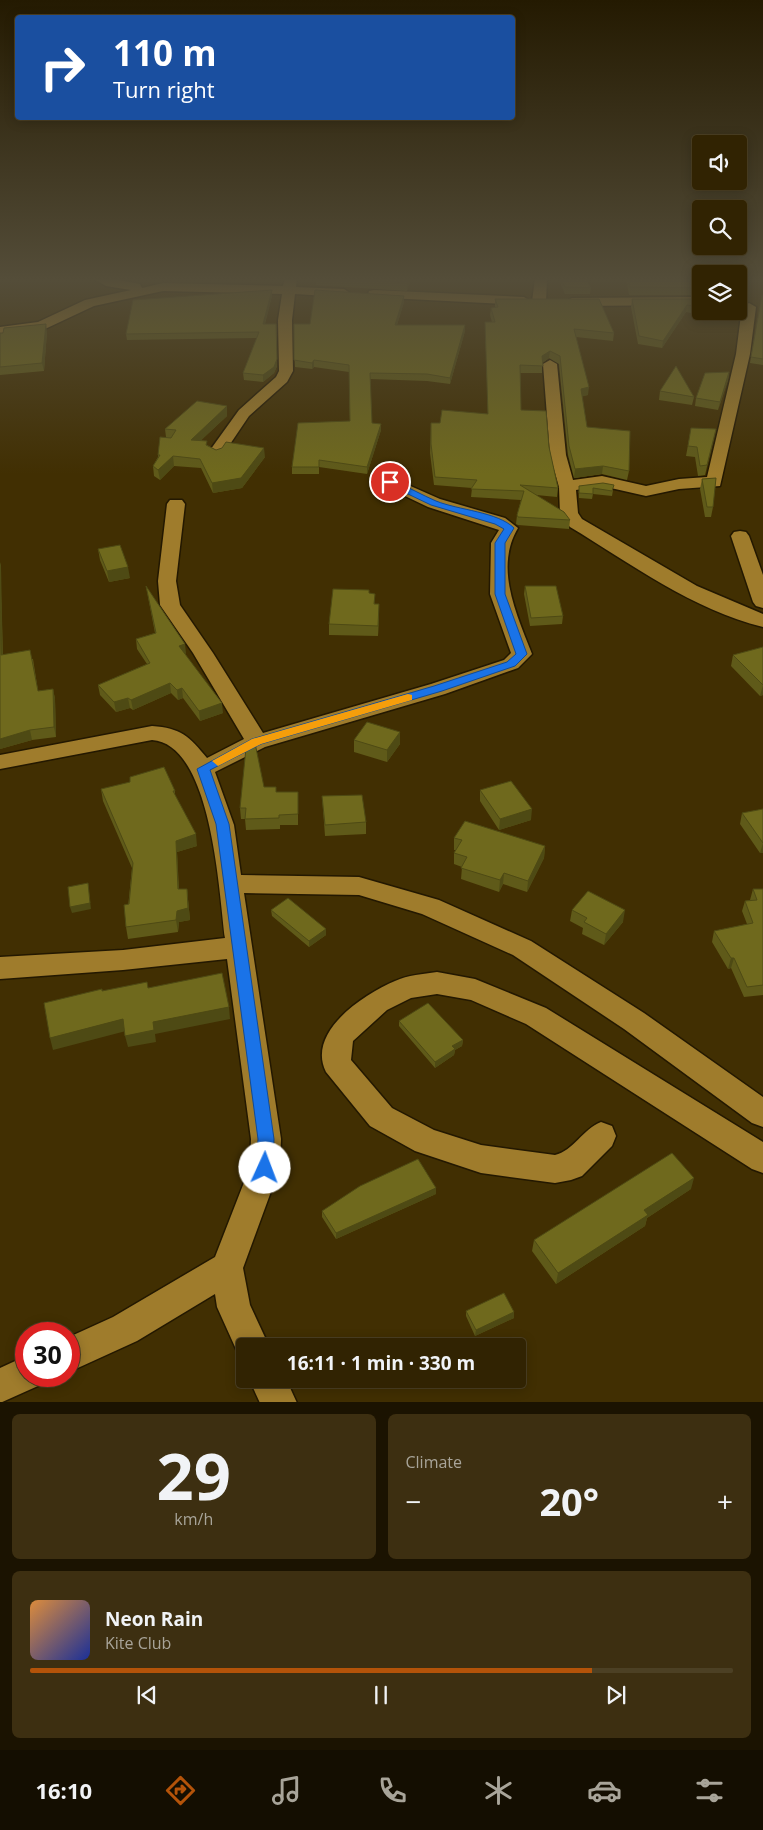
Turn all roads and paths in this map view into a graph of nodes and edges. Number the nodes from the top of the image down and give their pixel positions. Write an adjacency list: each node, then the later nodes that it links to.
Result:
1 (285, 343): 4 (street)
2 (745, 343): 6 (street)
3 (550, 364): 6 (street)
4 (216, 453)
5 (390, 482): 11 (street)
6 (567, 487): 10 (street)
7 (176, 504): 11 (street)
8 (740, 536): 9 (street)
9 (763, 602)
10 (763, 621)
11 (257, 742): 13 (street)
12 (0, 762): 13 (street)
13 (203, 769): 14 (street)
14 (231, 884): 15 (street); 17 (street)
15 (240, 946): 16 (street); 20 (street)
16 (0, 968)
17 (763, 1114)
18 (602, 1136): 19 (street)
19 (763, 1159)
20 (228, 1268): 21 (street); 22 (street)
21 (248, 1338)
22 (80, 1349)
23 (15, 1379): 24 (street)
24 (0, 1386)
25 (271, 1388): 26 (street)
26 (278, 1402)

